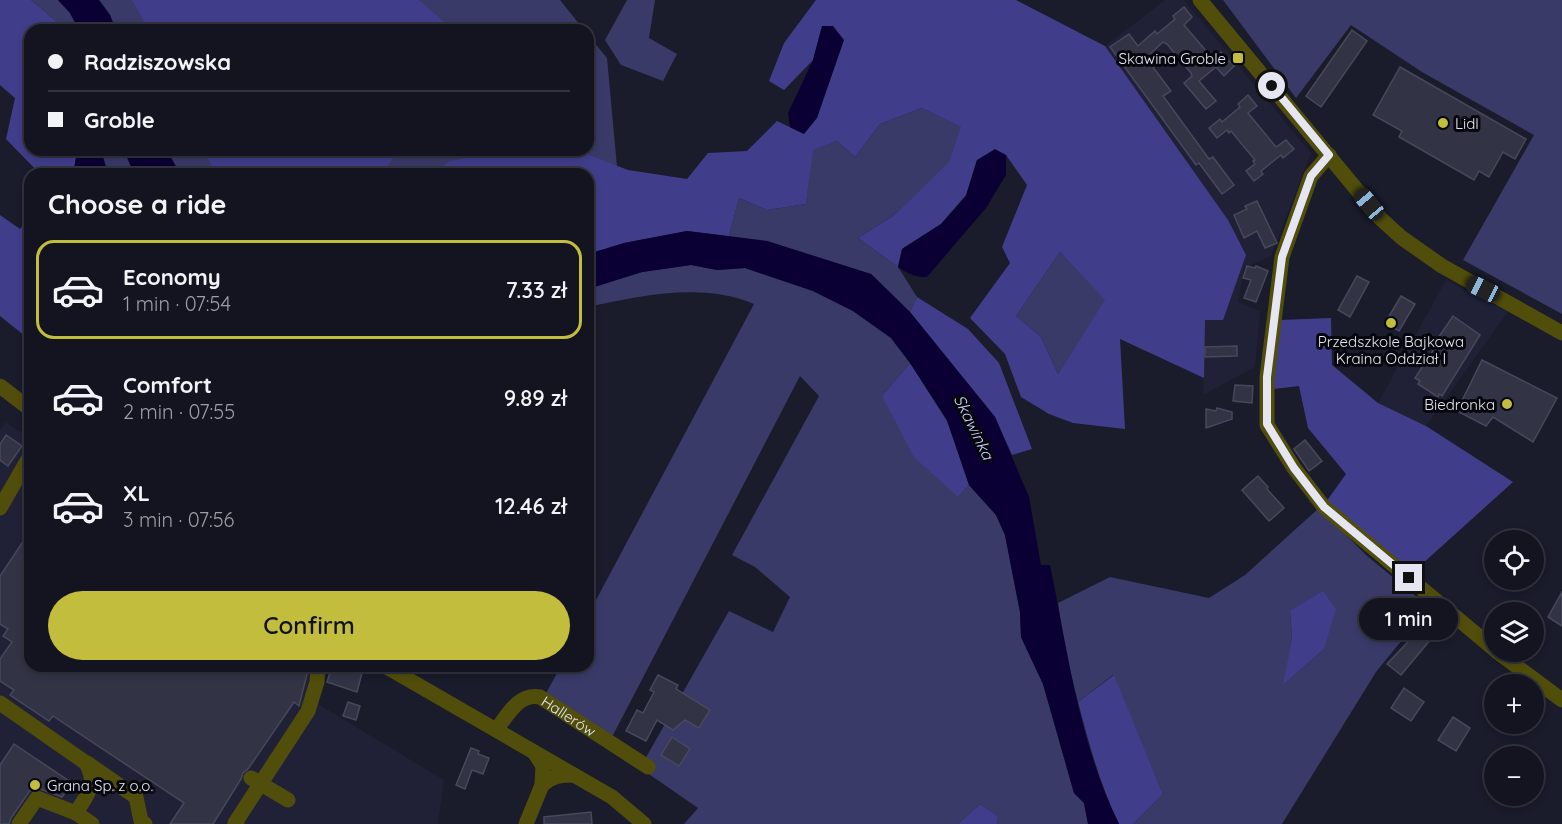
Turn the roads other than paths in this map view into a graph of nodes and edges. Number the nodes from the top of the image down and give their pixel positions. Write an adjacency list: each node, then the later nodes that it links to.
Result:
1 (1200, 0): 2 (street)
2 (1329, 155): 3 (street); 8 (street)
3 (1562, 333)
4 (0, 386): 5 (street)
5 (24, 404)
6 (24, 478): 7 (street)
7 (0, 508)
8 (1484, 641)
9 (1511, 662): 12 (street)
10 (318, 672): 19 (street)
11 (395, 672): 14 (street)
12 (1562, 700)
13 (0, 703): 16 (street)
14 (496, 730): 15 (street); 17 (street, Hallerów)
15 (534, 752): 18 (street); 20 (street)
16 (86, 763): 22 (street); 25 (street)
17 (648, 767)
18 (574, 775): 20 (street); 28 (street)
19 (256, 781): 21 (street); 26 (street)
20 (542, 785): 27 (street)
21 (288, 800)
22 (76, 813): 23 (street); 24 (street)
23 (19, 824)
24 (92, 824)
25 (145, 824)
26 (237, 824)
27 (526, 824)
28 (644, 824)

